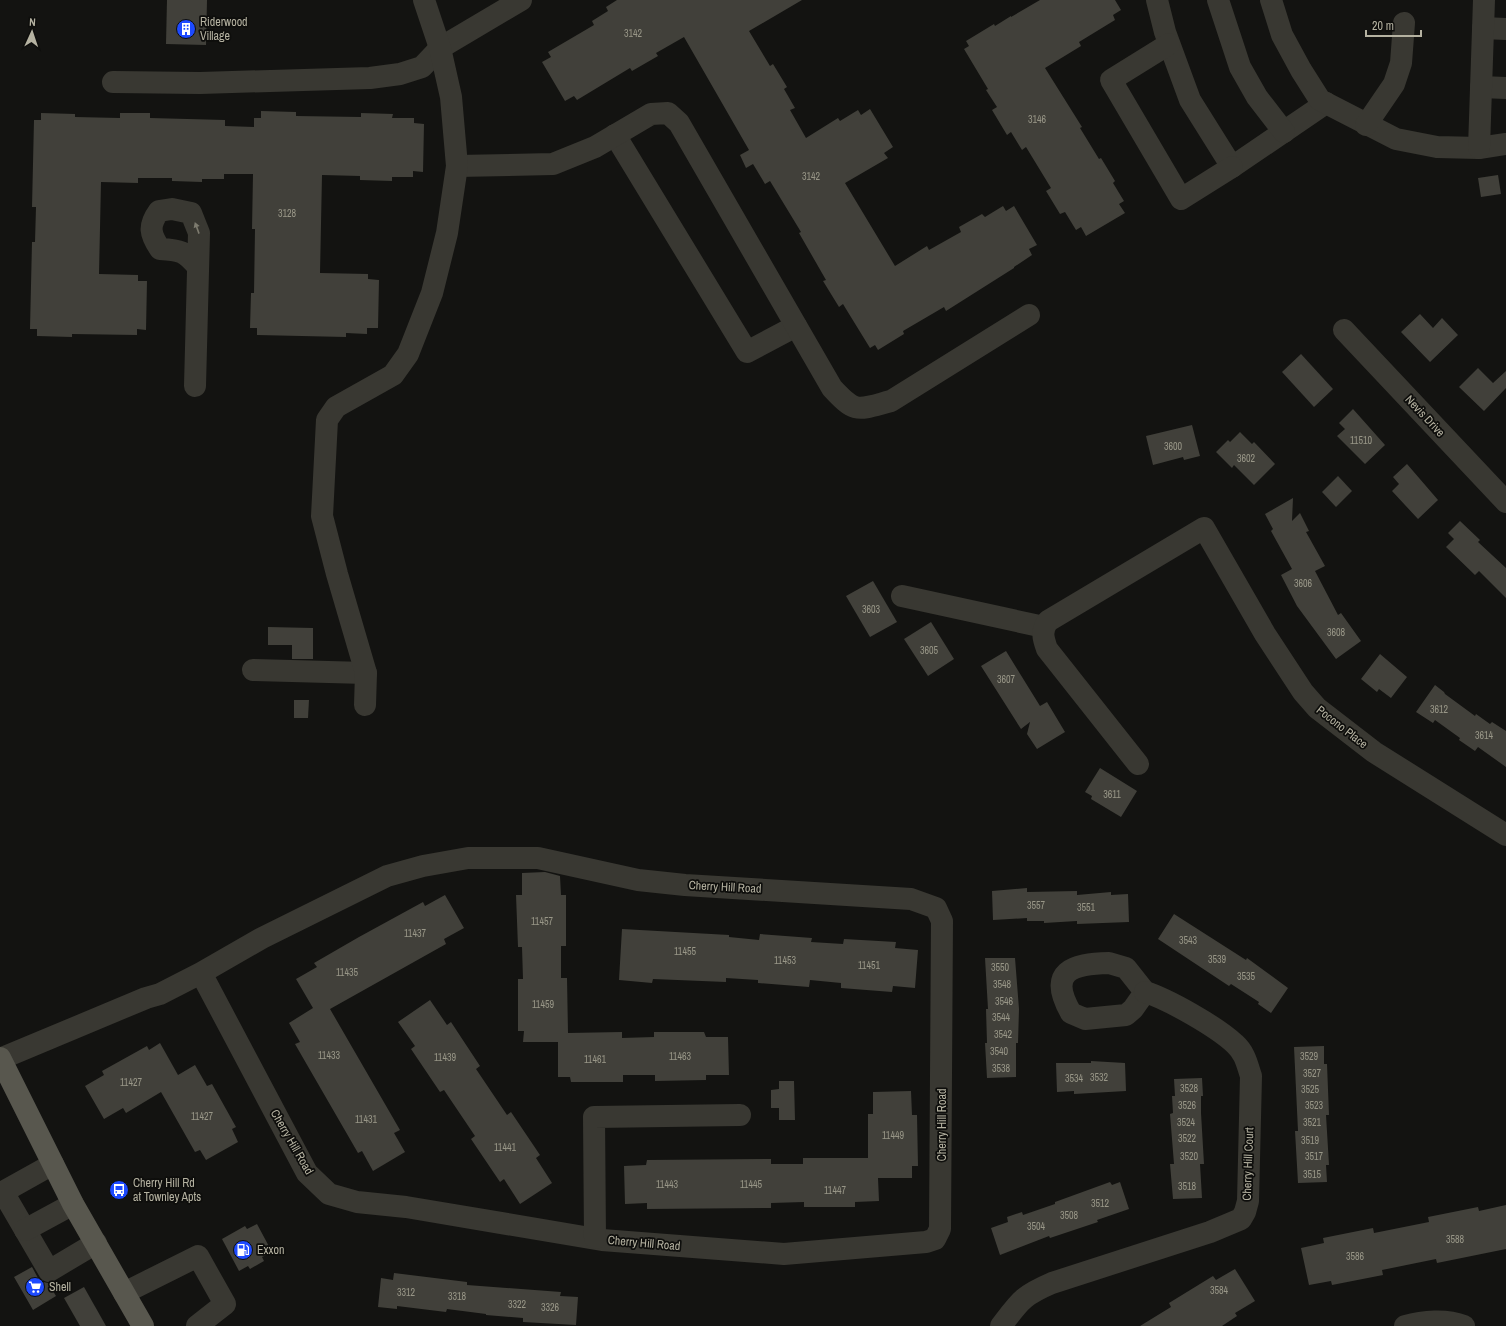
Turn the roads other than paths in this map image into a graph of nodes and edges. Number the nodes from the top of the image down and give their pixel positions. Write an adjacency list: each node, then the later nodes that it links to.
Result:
1 (424, 0): 11 (street)
2 (521, 0): 11 (street)
3 (1157, 0): 10 (street)
4 (1218, 0): 17 (street)
5 (1271, 0): 15 (street)
6 (1484, 0): 8 (street)
7 (1404, 23): 16 (street)
8 (1483, 28): 9 (street); 13 (street)
9 (1506, 29)
10 (1169, 44): 22 (street); 22 (street)
11 (440, 48): 12 (street); 21 (street)
12 (113, 82)
13 (1481, 87): 14 (street); 20 (street)
14 (1506, 88)
15 (1326, 103): 16 (street); 17 (street)
16 (1366, 125): 20 (street)
17 (1284, 132): 22 (street)
18 (615, 135): 21 (street); 25 (street); 25 (street)
19 (1506, 144): 20 (street)
20 (1479, 148)
21 (457, 166): 32 (street)
22 (1232, 167)
23 (198, 266): 27 (street)
24 (1029, 315): 25 (street)
25 (796, 326)
26 (1344, 330): 28 (street, Nevis Drive)
27 (195, 386)
28 (1506, 502)
29 (902, 596): 30 (street)
30 (1044, 627): 34 (street); 35 (street, Pocono Place)
31 (253, 670): 32 (street)
32 (366, 673): 33 (street)
33 (365, 705)
34 (1138, 764)
35 (1506, 835)
36 (201, 973): 38 (street, Cherry Hill Road); 43 (street, Cherry Hill Road); 43 (street, Cherry Hill Road)
37 (1145, 992): 48 (street, Cherry Hill Court)
38 (0, 1058): 40 (main road, Cherry Hill Road)
39 (740, 1115): 43 (street)
40 (53, 1164): 41 (main road, Cherry Hill Road); 42 (street)
41 (74, 1204): 42 (street); 44 (main road, Cherry Hill Road)
42 (25, 1230): 44 (street)
43 (595, 1238)
44 (96, 1243): 45 (main road, Cherry Hill Road)
45 (124, 1292): 46 (main road, Cherry Hill Road); 47 (street)
46 (144, 1326)
47 (197, 1326)
48 (1001, 1326)
49 (1405, 1326): 50 (street)
50 (1464, 1326)

